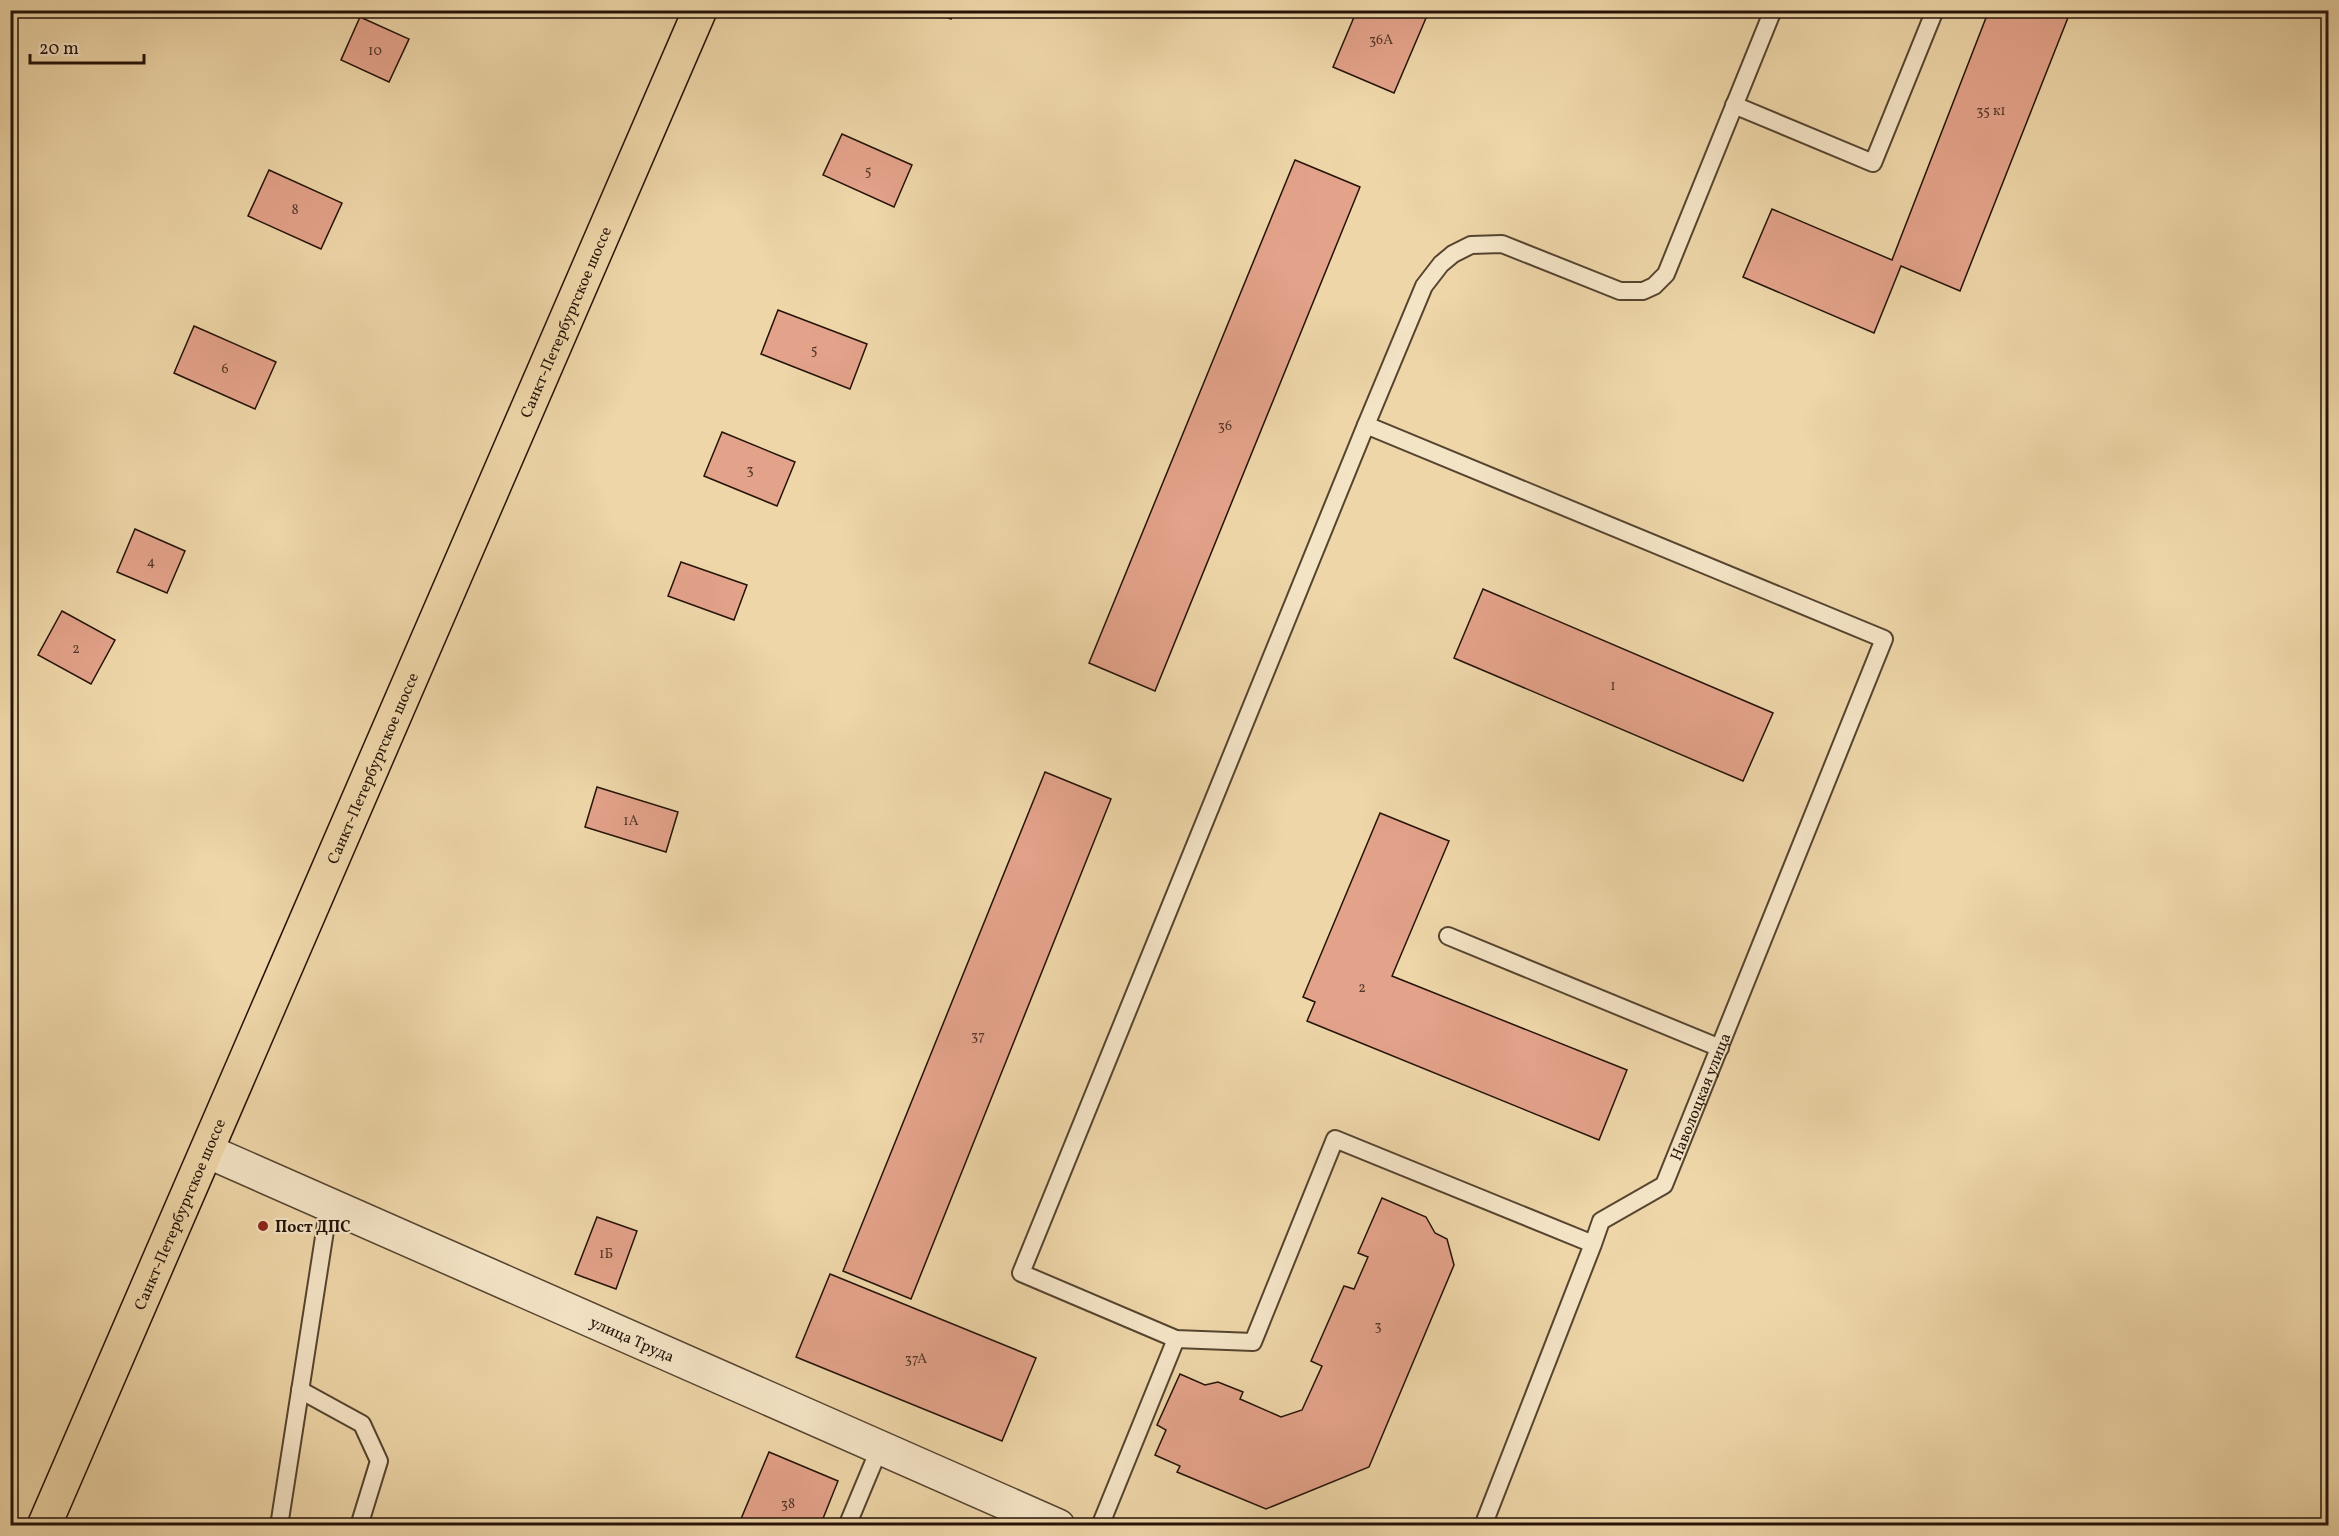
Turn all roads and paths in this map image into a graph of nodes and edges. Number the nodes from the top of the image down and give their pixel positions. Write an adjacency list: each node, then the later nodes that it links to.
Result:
1 (700, 10): 8 (main road, Санкт-Петербургское шоссе)
2 (1773, 10): 4 (lane)
3 (1935, 10): 4 (lane)
4 (1734, 105): 5 (lane)
5 (1366, 425): 7 (lane, Наволоцкая улица); 11 (lane)
6 (1448, 936): 7 (lane)
7 (1720, 1048): 10 (lane, Наволоцкая улица)
8 (207, 1151): 9 (street, улица Труда); 14 (main road, Санкт-Петербургское шоссе)
9 (328, 1205): 12 (lane); 13 (street, улица Труда)
10 (1593, 1244): 11 (lane); 20 (lane, Наволоцкая улица)
11 (1176, 1339): 19 (lane)
12 (300, 1390): 15 (lane); 16 (lane)
13 (880, 1447): 17 (lane); 18 (street, улица Труда)
14 (44, 1526)
15 (279, 1526)
16 (359, 1526)
17 (847, 1526)
18 (1058, 1526)
19 (1100, 1526)
20 (1483, 1526)

